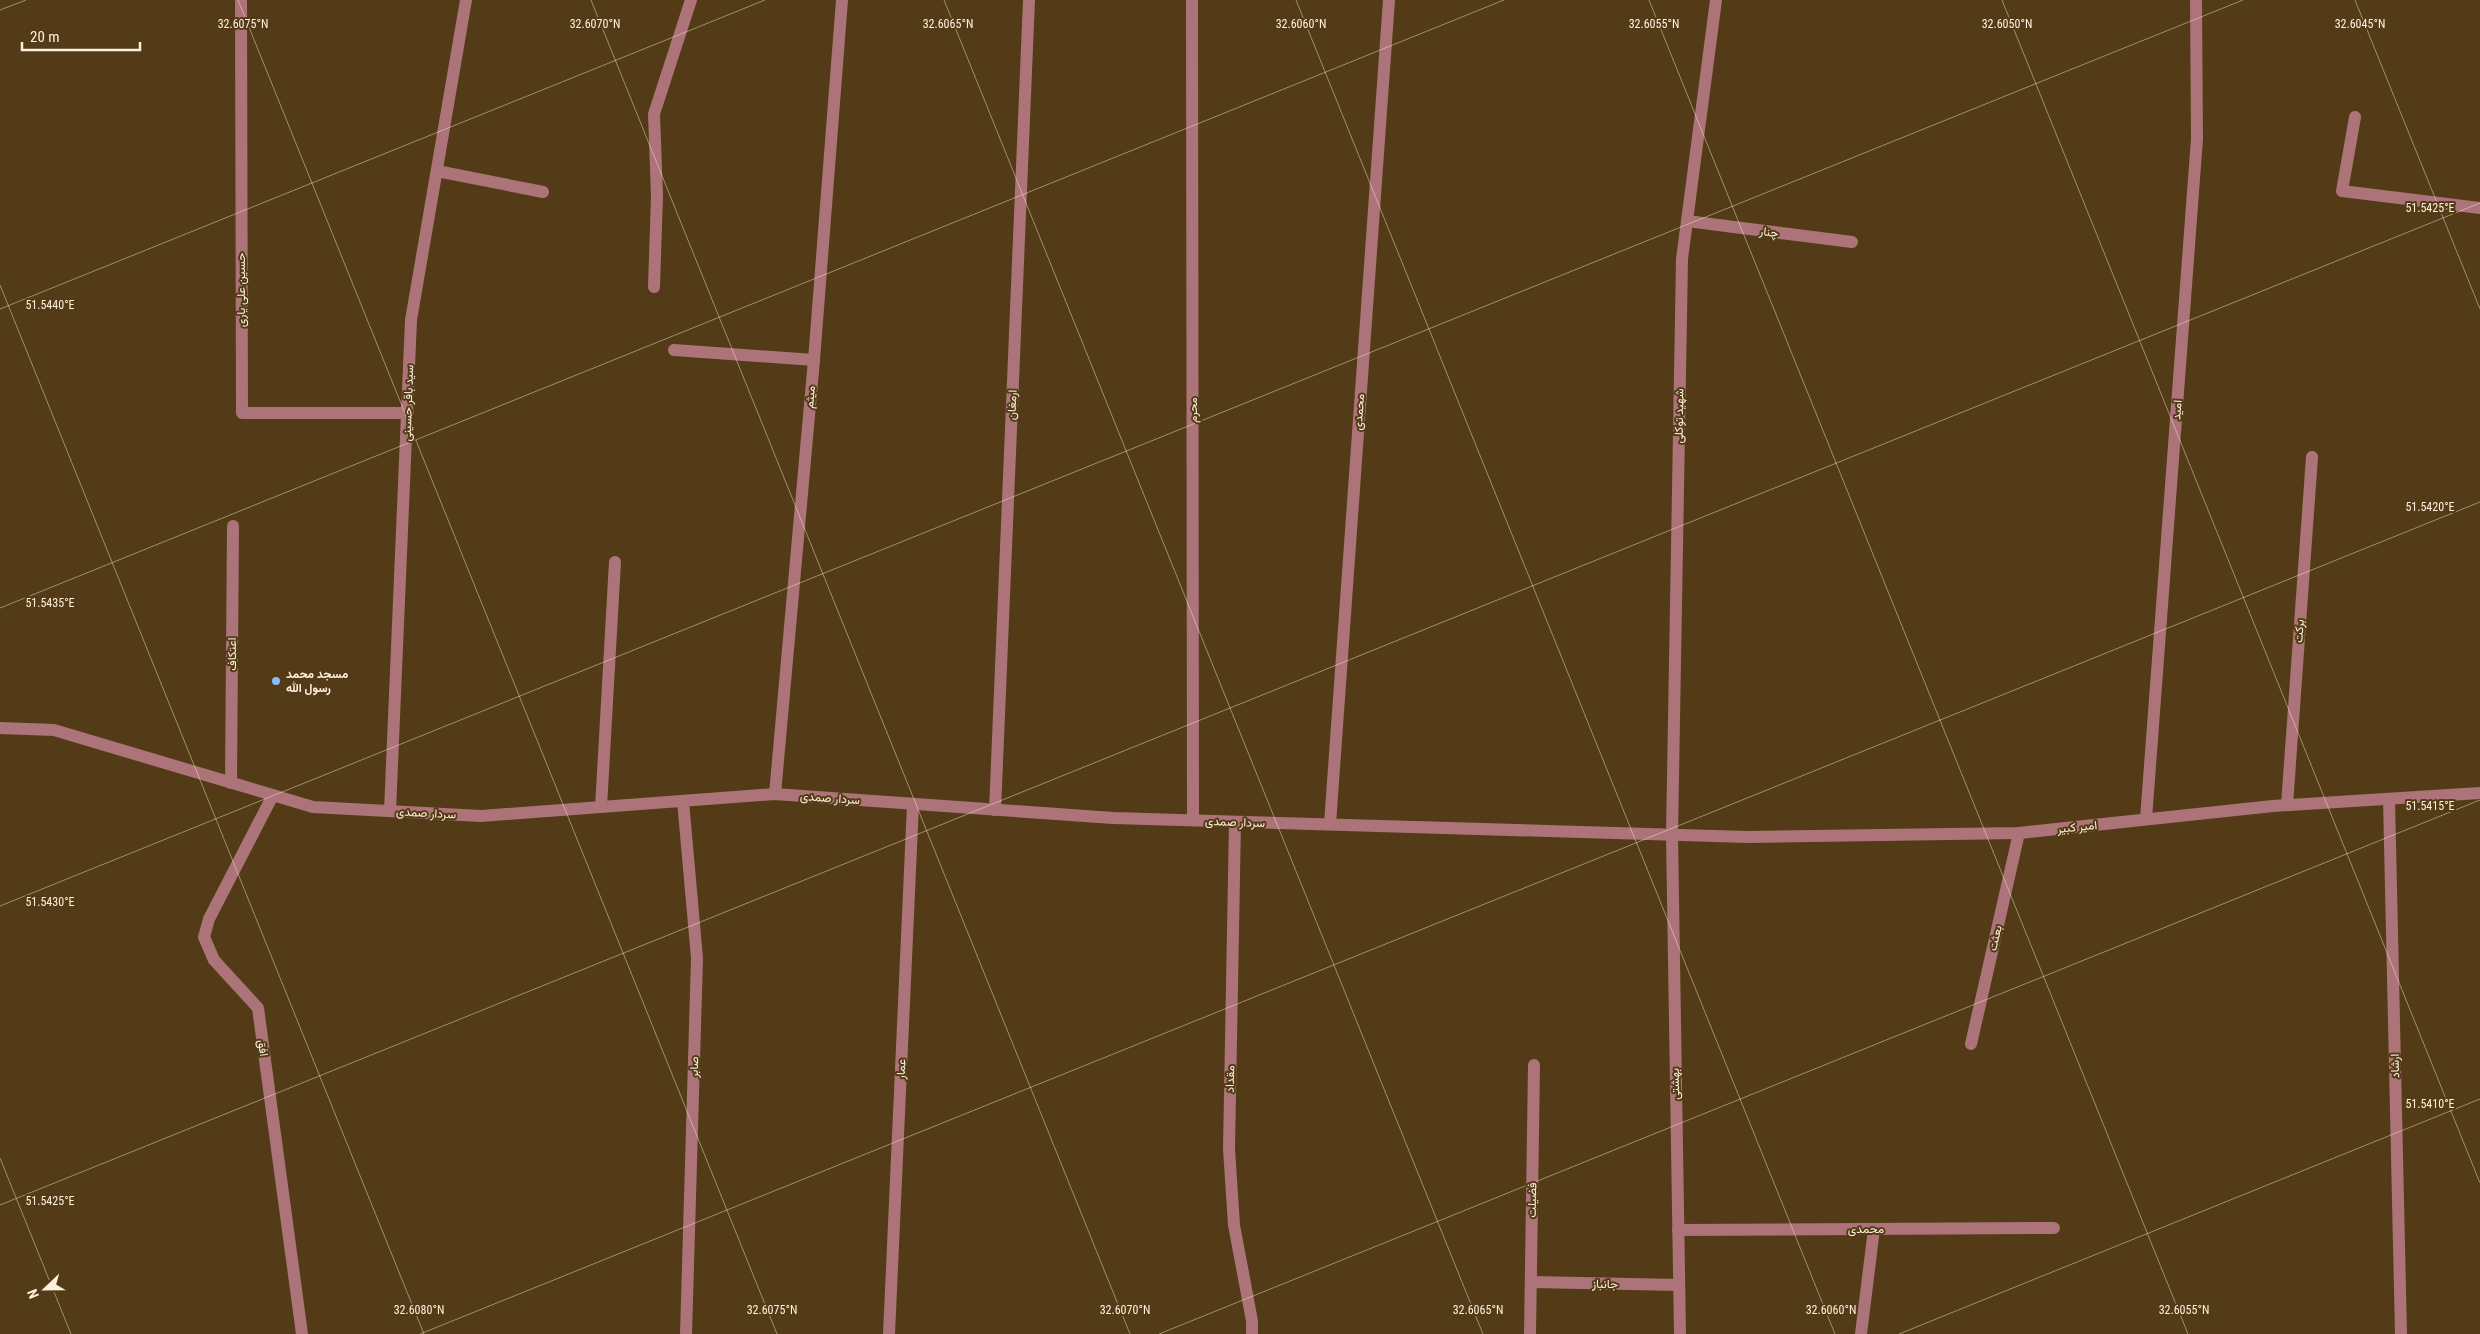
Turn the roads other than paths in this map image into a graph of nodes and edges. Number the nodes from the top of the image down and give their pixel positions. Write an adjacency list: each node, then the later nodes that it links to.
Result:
1 (240, 0): 19 (street, حسین علی یاری)
2 (466, 0): 11 (street, سید باقر حسینی)
3 (691, 0): 16 (street)
4 (842, 0): 18 (street, میثم)
5 (1029, 0): 33 (street, ارمغان)
6 (1192, 0): 36 (street, محرم)
7 (1389, 0): 38 (street, محمدی)
8 (1716, 0): 14 (street, شهید توکلی)
9 (2196, 0): 35 (street, امید)
10 (2355, 117): 13 (street)
11 (437, 171): 12 (street); 19 (street, سید باقر حسینی)
12 (544, 192)
13 (2480, 208)
14 (1687, 221): 15 (street, چنار); 40 (street, شهید توکلی)
15 (1852, 242)
16 (654, 287)
17 (674, 350): 18 (street)
18 (814, 360): 26 (street, میثم)
19 (408, 413): 34 (street, سید باقر حسینی)
20 (2312, 457): 31 (street, برکت)
21 (233, 526): 24 (street, اعتکاف)
22 (615, 562): 32 (street)
23 (0, 728): 24 (street, سردار صمدی)
24 (231, 783): 27 (street, سردار صمدی)
25 (2480, 793): 28 (street, امیر کبیر)
26 (775, 794): 29 (street, سردار صمدی); 30 (street, سردار صمدی)
27 (272, 795): 34 (street, سردار صمدی); 48 (street, افق)
28 (2389, 799): 31 (street, امیر کبیر); 55 (street, ارشاد)
29 (683, 801): 32 (street, سردار صمدی); 49 (street, صابر)
30 (913, 804): 33 (street, سردار صمدی); 50 (street, عمار)
31 (2286, 805): 35 (street, امیر کبیر)
32 (601, 807): 34 (street, سردار صمدی)
33 (995, 810): 36 (street, سردار صمدی)
34 (390, 811)
35 (2146, 819): 39 (street, امیر کبیر)
36 (1193, 820): 37 (street, سردار صمدی)
37 (1235, 822): 38 (street, سردار صمدی); 51 (street, مقداد)
38 (1330, 824): 40 (street, سردار صمدی)
39 (2019, 833): 40 (street, امیر کبیر); 41 (street, بعثت)
40 (1672, 835): 45 (street, بهشتی)
41 (1971, 1044)
42 (1534, 1066): 46 (street, فضیلت)
43 (2054, 1228): 44 (street, محمدی)
44 (1874, 1229): 45 (street, محمدی); 54 (street)
45 (1678, 1230): 47 (street, بهشتی)
46 (1531, 1282): 47 (street, جانباز); 52 (street, فضیلت)
47 (1679, 1285): 53 (street, بهشتی)
48 (302, 1334)
49 (686, 1334)
50 (889, 1334)
51 (1252, 1334)
52 (1530, 1334)
53 (1680, 1334)
54 (1861, 1334)
55 (2401, 1334)

